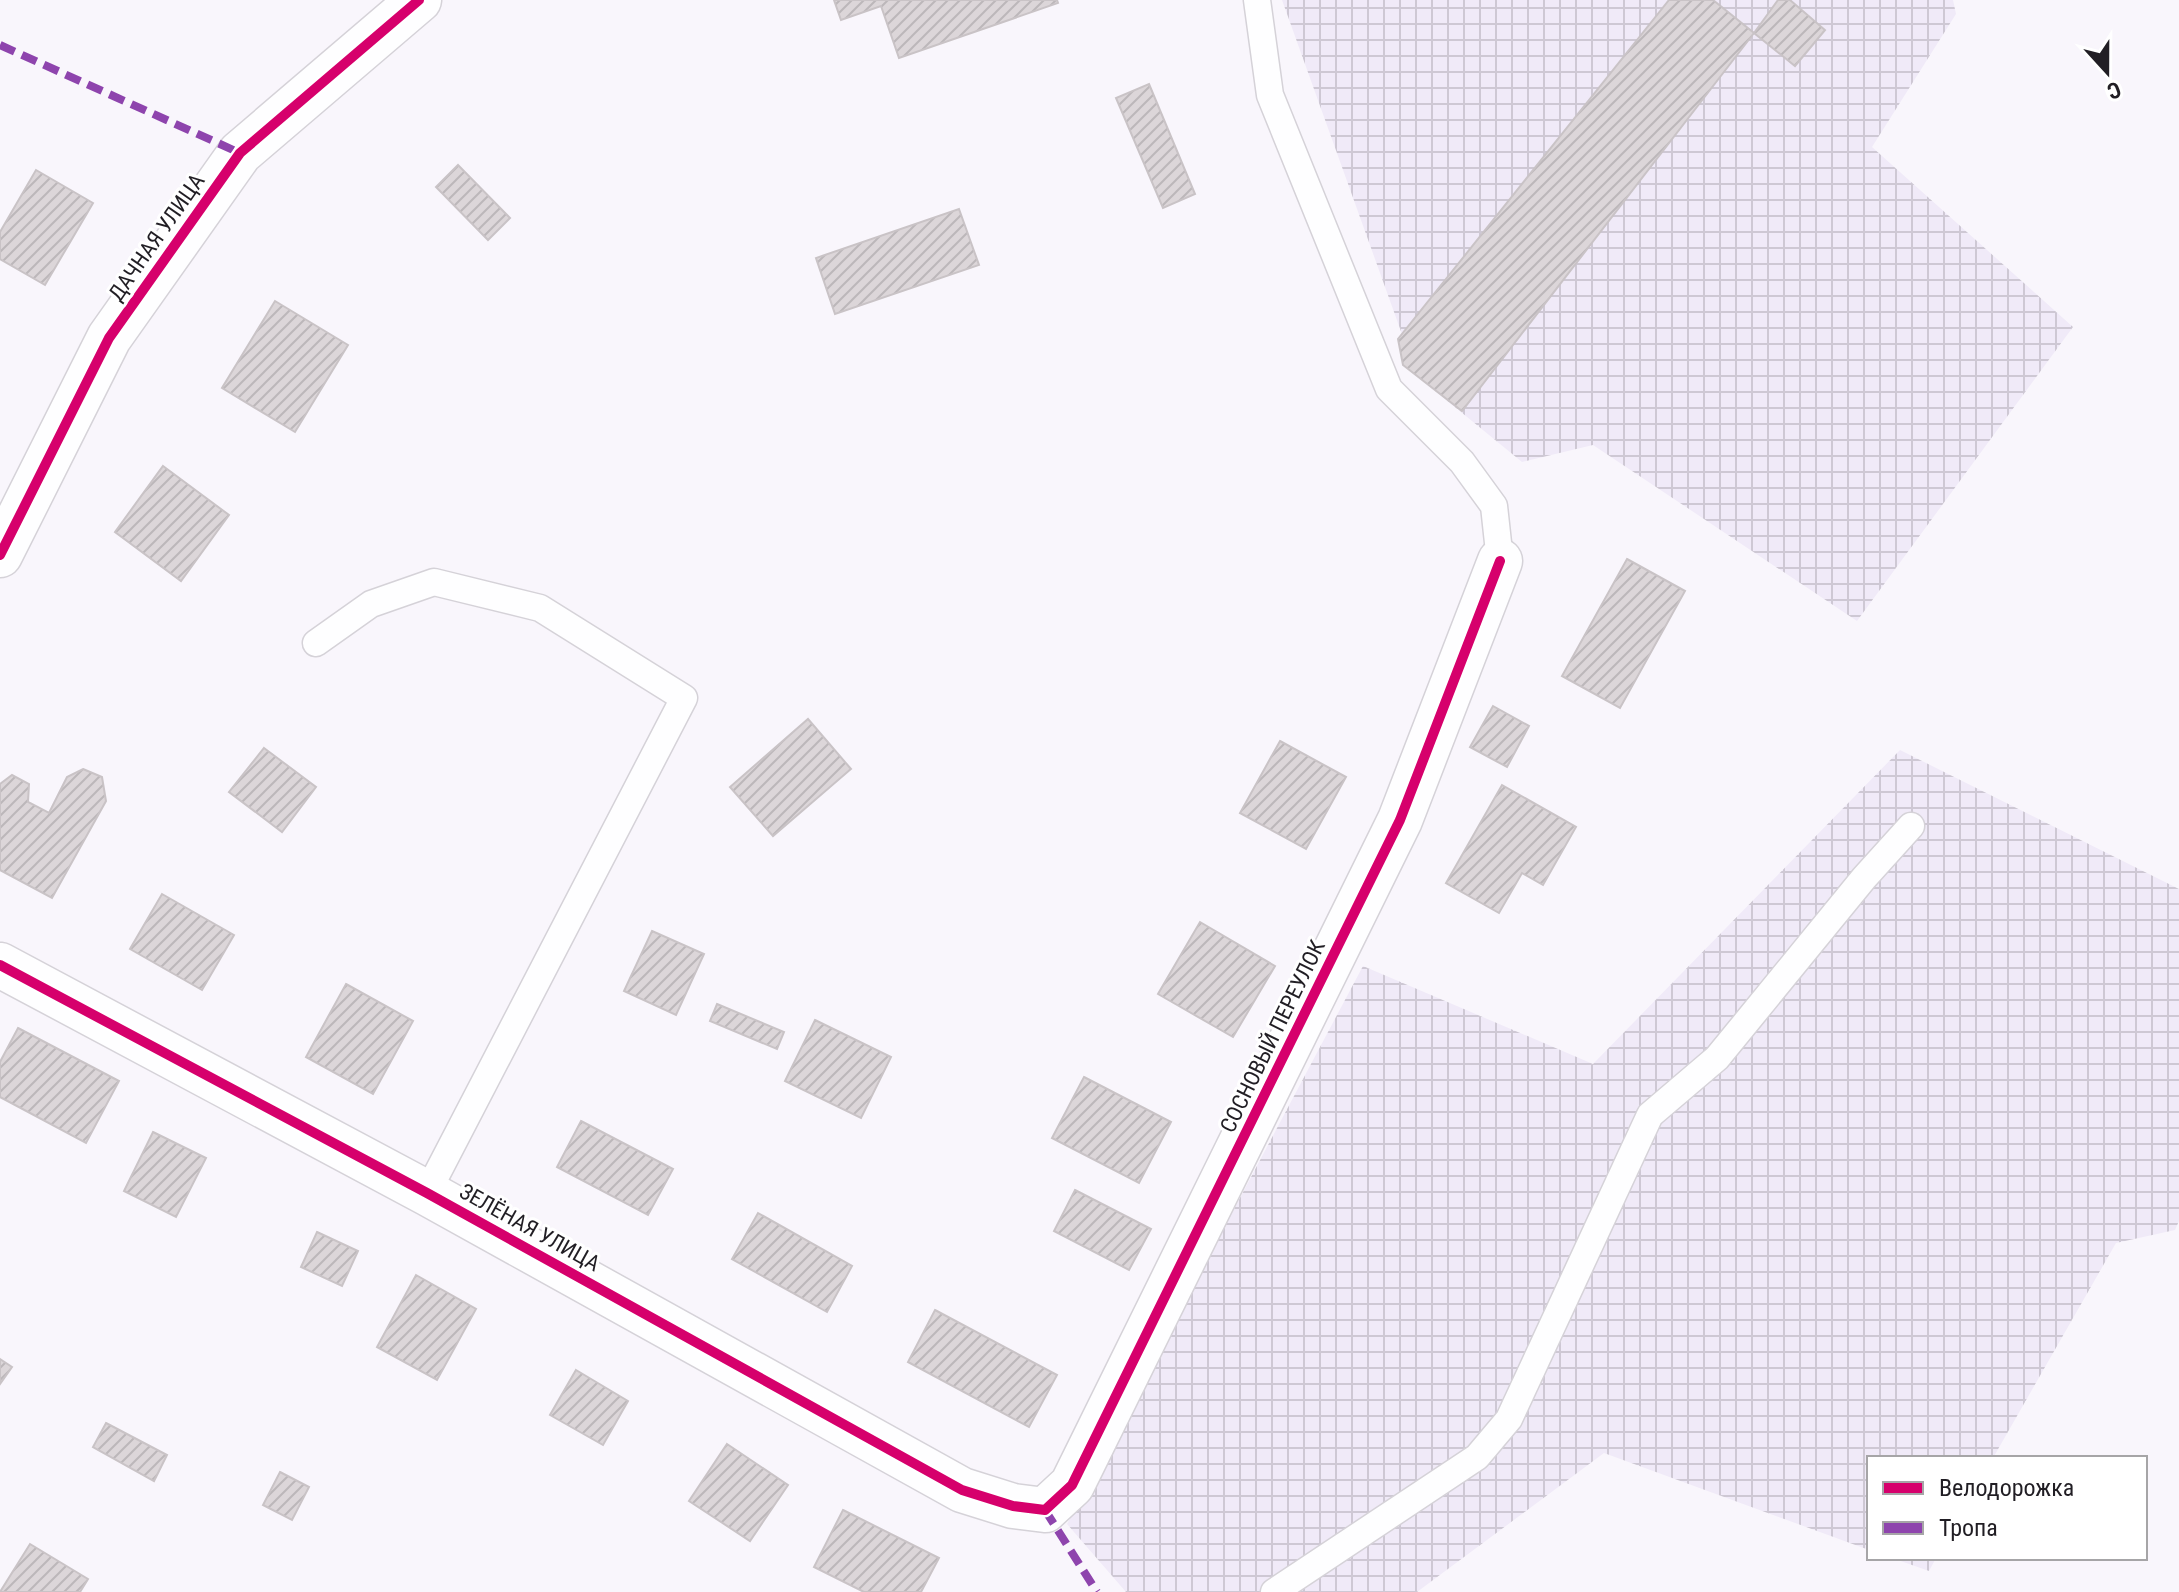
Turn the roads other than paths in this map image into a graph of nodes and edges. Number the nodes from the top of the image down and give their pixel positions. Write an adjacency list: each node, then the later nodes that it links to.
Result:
1 (419, 0): 3 (street, ДАЧНАЯ УЛИЦА)
2 (1257, 0): 4 (lane)
3 (0, 555)
4 (1500, 561): 9 (street, СОСНОВЫЙ ПЕРЕУЛОК)
5 (316, 643): 8 (lane)
6 (1911, 826): 10 (lane)
7 (0, 965): 8 (street, ЗЕЛЁНАЯ УЛИЦА)
8 (427, 1193): 9 (street, ЗЕЛЁНАЯ УЛИЦА)
9 (1045, 1510)
10 (1274, 1592)

